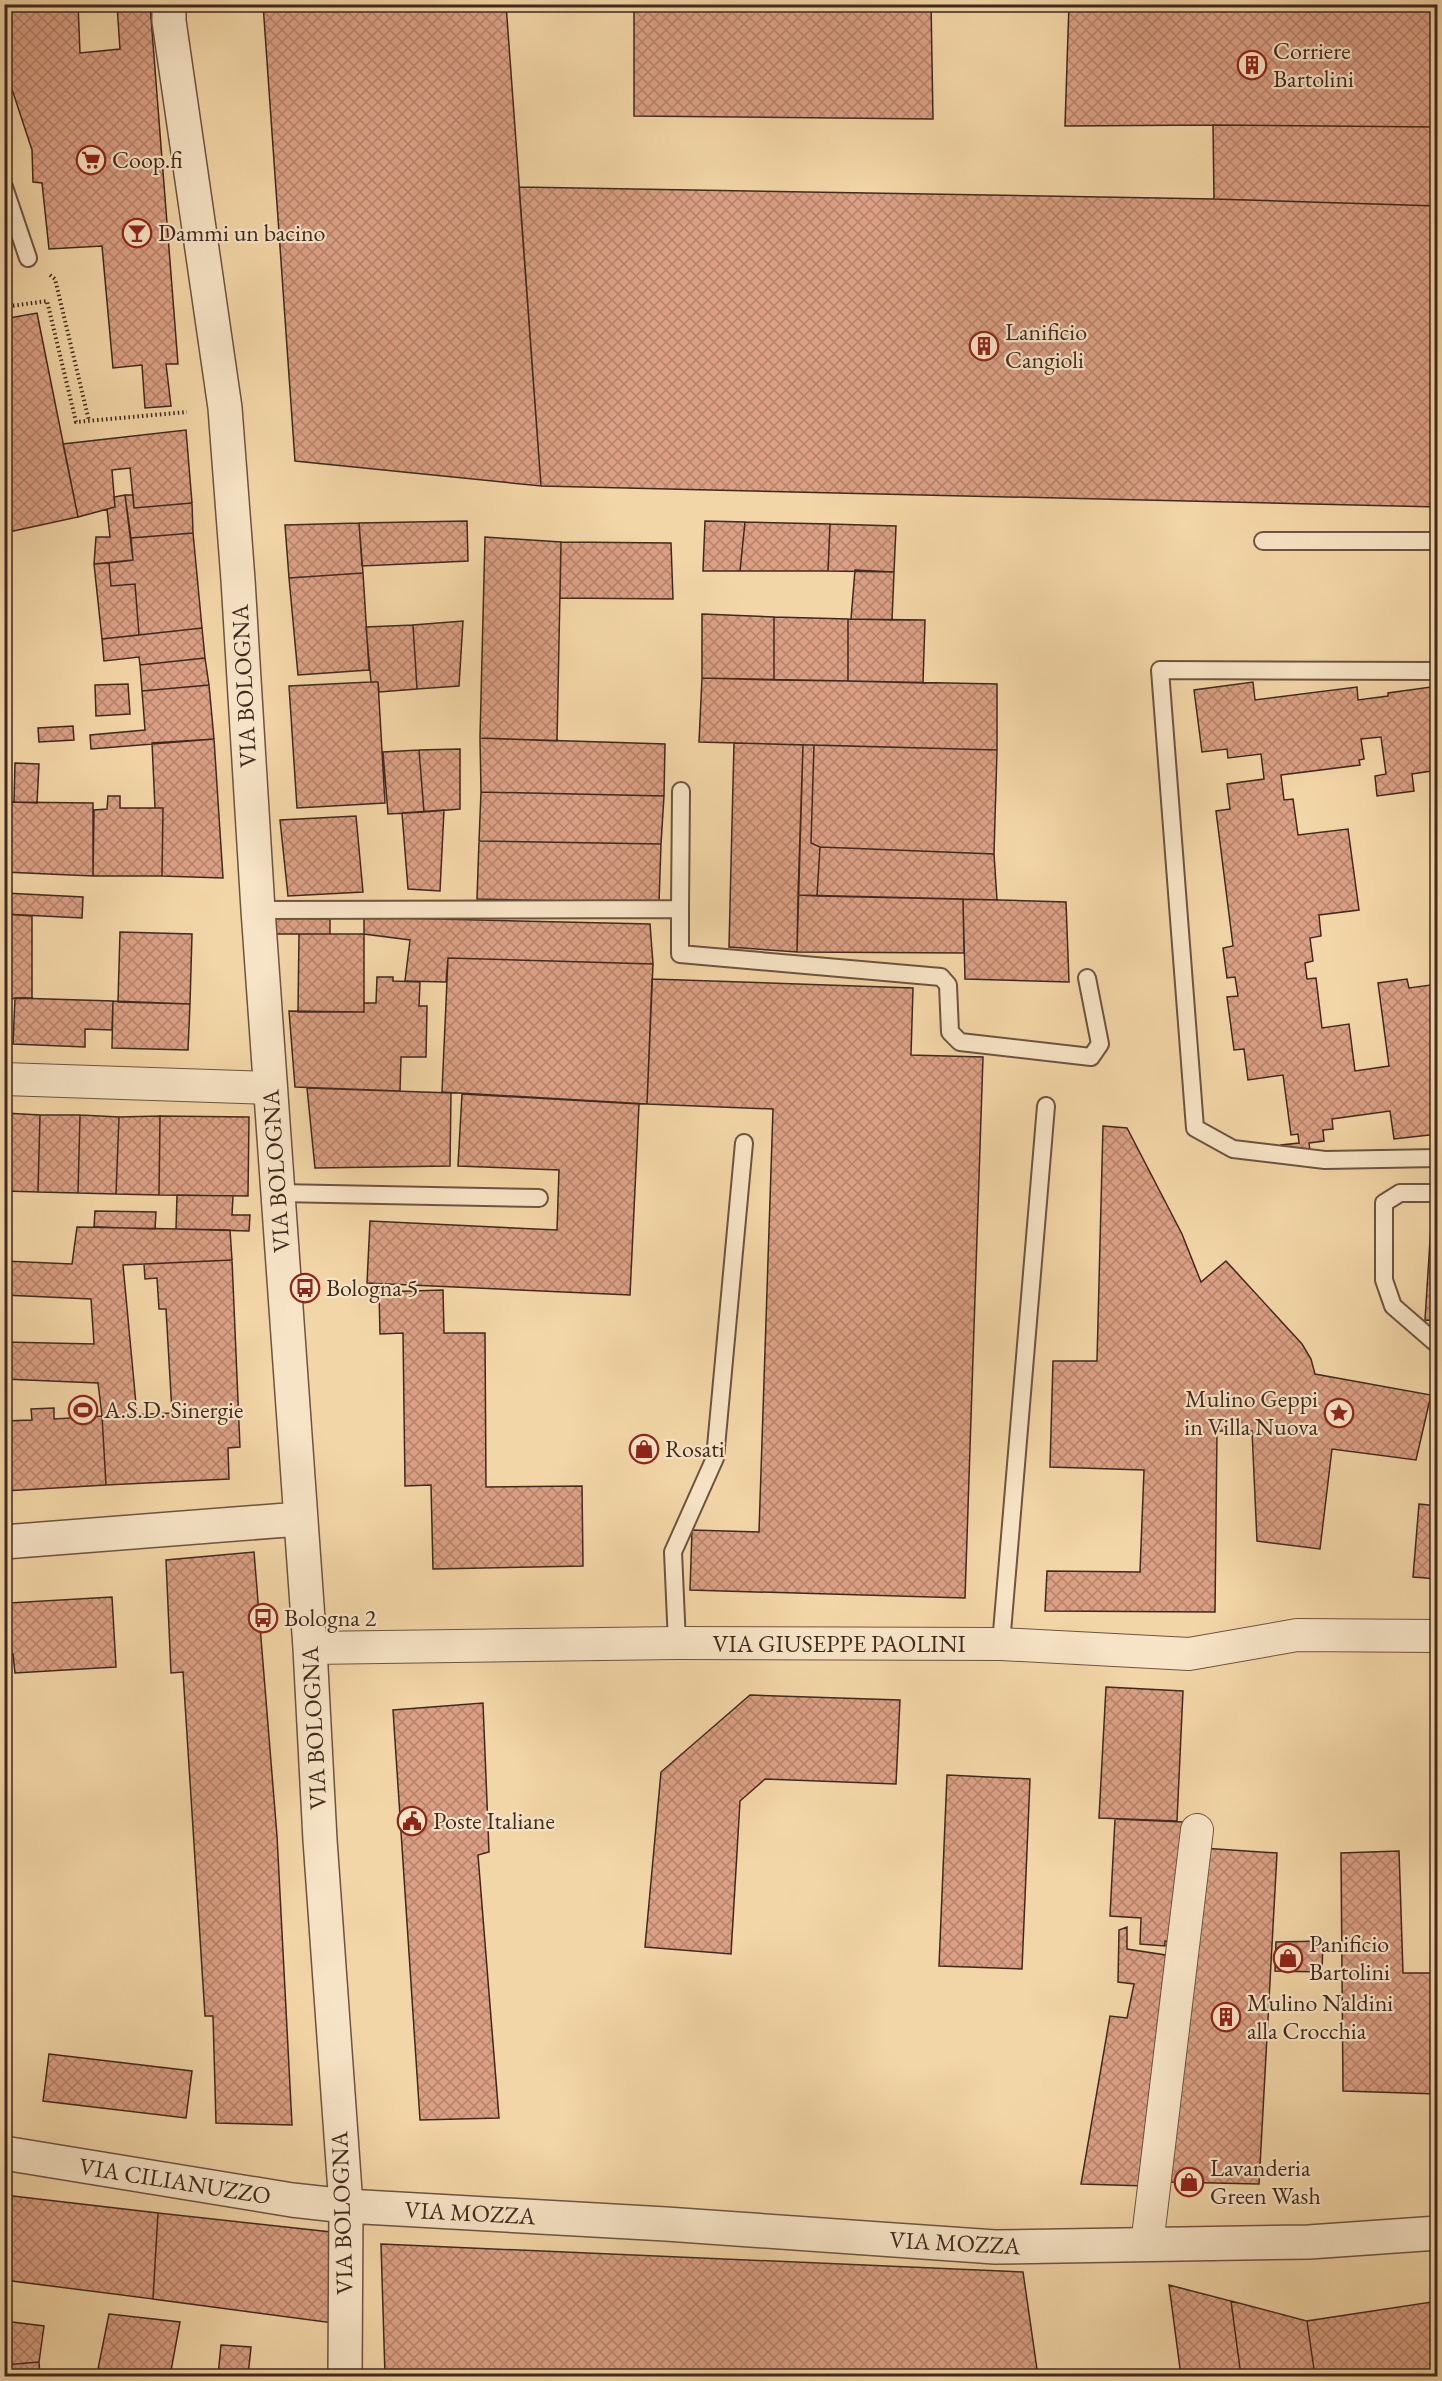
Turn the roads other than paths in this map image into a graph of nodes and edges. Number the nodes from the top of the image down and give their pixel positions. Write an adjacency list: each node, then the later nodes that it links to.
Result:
1 (169, 4): 9 (street, VIA BOLOGNA)
2 (4, 187): 3 (lane)
3 (28, 258)
4 (1263, 541): 5 (lane)
5 (1437, 541)
6 (1437, 671): 15 (lane)
7 (681, 791): 8 (lane)
8 (680, 909): 9 (lane); 10 (lane)
9 (258, 910): 12 (street, VIA BOLOGNA)
10 (1087, 978)
11 (4, 1079): 12 (street)
12 (270, 1088): 16 (street, VIA BOLOGNA)
13 (1046, 1106): 24 (lane)
14 (744, 1143): 23 (lane)
15 (1437, 1158)
16 (278, 1193): 18 (lane); 20 (street, VIA BOLOGNA)
17 (1437, 1193): 19 (lane)
18 (538, 1198)
19 (1437, 1345)
20 (300, 1519): 21 (street); 25 (street, VIA BOLOGNA)
21 (4, 1542)
22 (1437, 1636): 24 (street, VIA GIUSEPPE PAOLINI)
23 (677, 1643): 24 (street, VIA GIUSEPPE PAOLINI); 25 (street, VIA GIUSEPPE PAOLINI)
24 (1001, 1644)
25 (310, 1648): 28 (street, VIA BOLOGNA)
26 (1197, 1830): 30 (street)
27 (4, 2153): 28 (street, VIA CILIANUZZO)
28 (346, 2206): 30 (street, VIA MOZZA); 31 (street, VIA BOLOGNA)
29 (1437, 2233): 30 (street, VIA MOZZA)
30 (1148, 2244)
31 (345, 2376)

